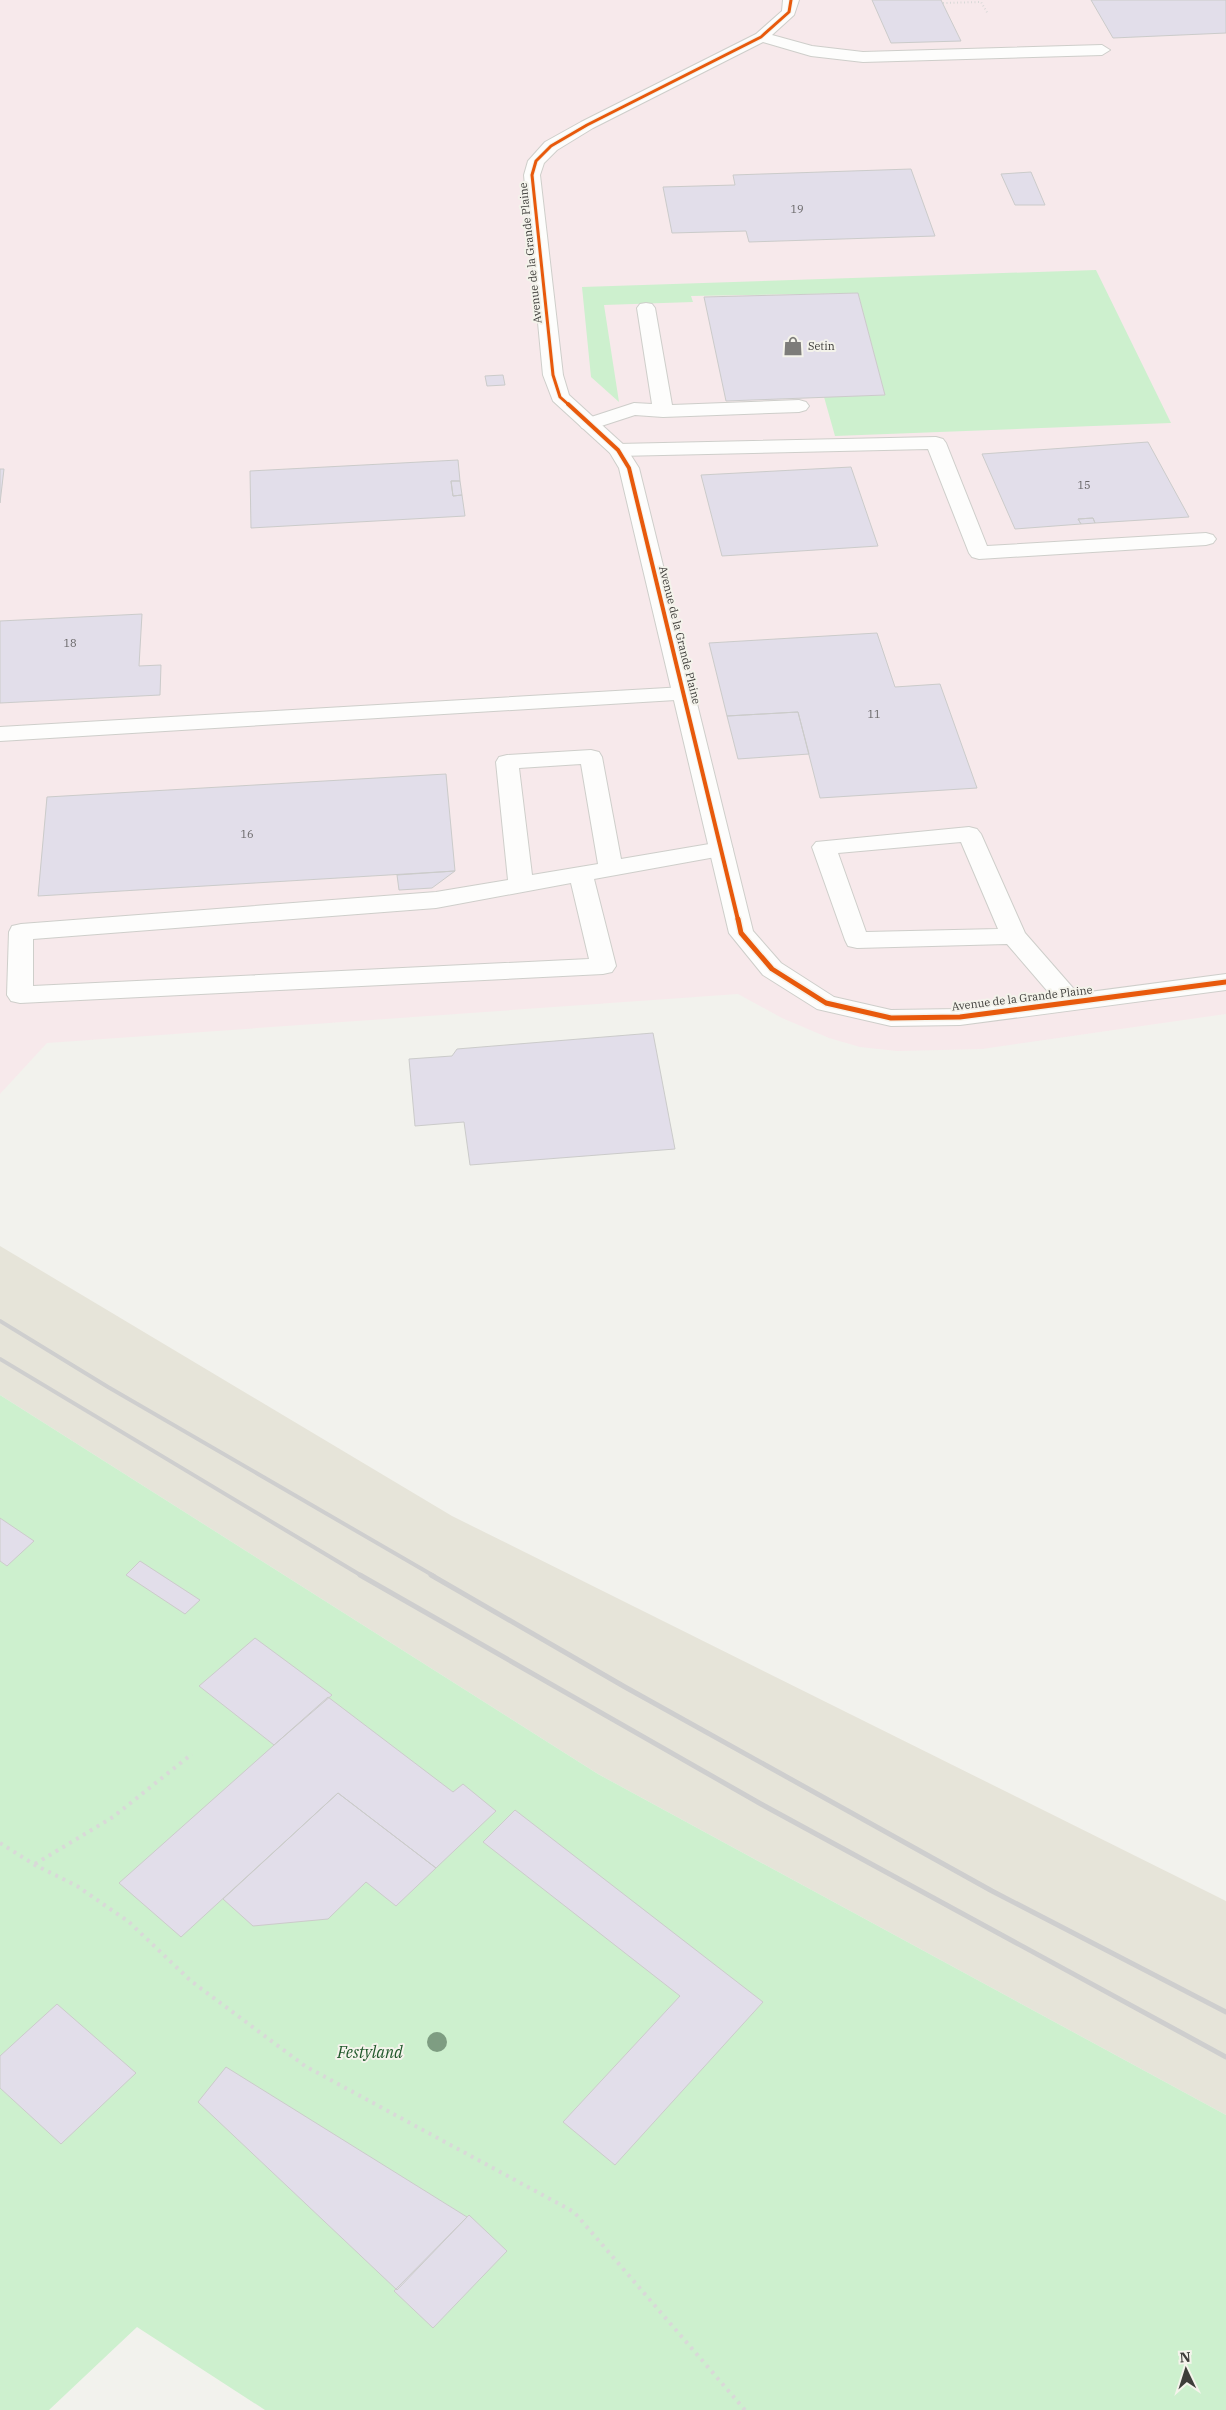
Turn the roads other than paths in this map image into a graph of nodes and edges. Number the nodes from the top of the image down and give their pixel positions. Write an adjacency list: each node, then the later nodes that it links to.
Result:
1 (791, 0): 2 (street, Avenue de la Grande Plaine)
2 (761, 37): 3 (street); 7 (street, Avenue de la Grande Plaine)
3 (1102, 50)
4 (646, 308): 6 (street)
5 (799, 406): 6 (street)
6 (663, 411): 7 (street)
7 (589, 424): 8 (street, Avenue de la Grande Plaine)
8 (618, 450): 9 (street); 10 (street, Avenue de la Grande Plaine)
9 (1206, 539)
10 (684, 694): 11 (street); 12 (street, Avenue de la Grande Plaine)
11 (0, 734)
12 (721, 849): 13 (street); 18 (street, Avenue de la Grande Plaine)
13 (610, 868): 14 (street); 15 (street)
14 (581, 874): 15 (street); 15 (street)
15 (521, 885)
16 (1014, 936): 16 (street); 18 (street)
17 (1226, 982): 18 (street, Avenue de la Grande Plaine)
18 (1071, 1002)

